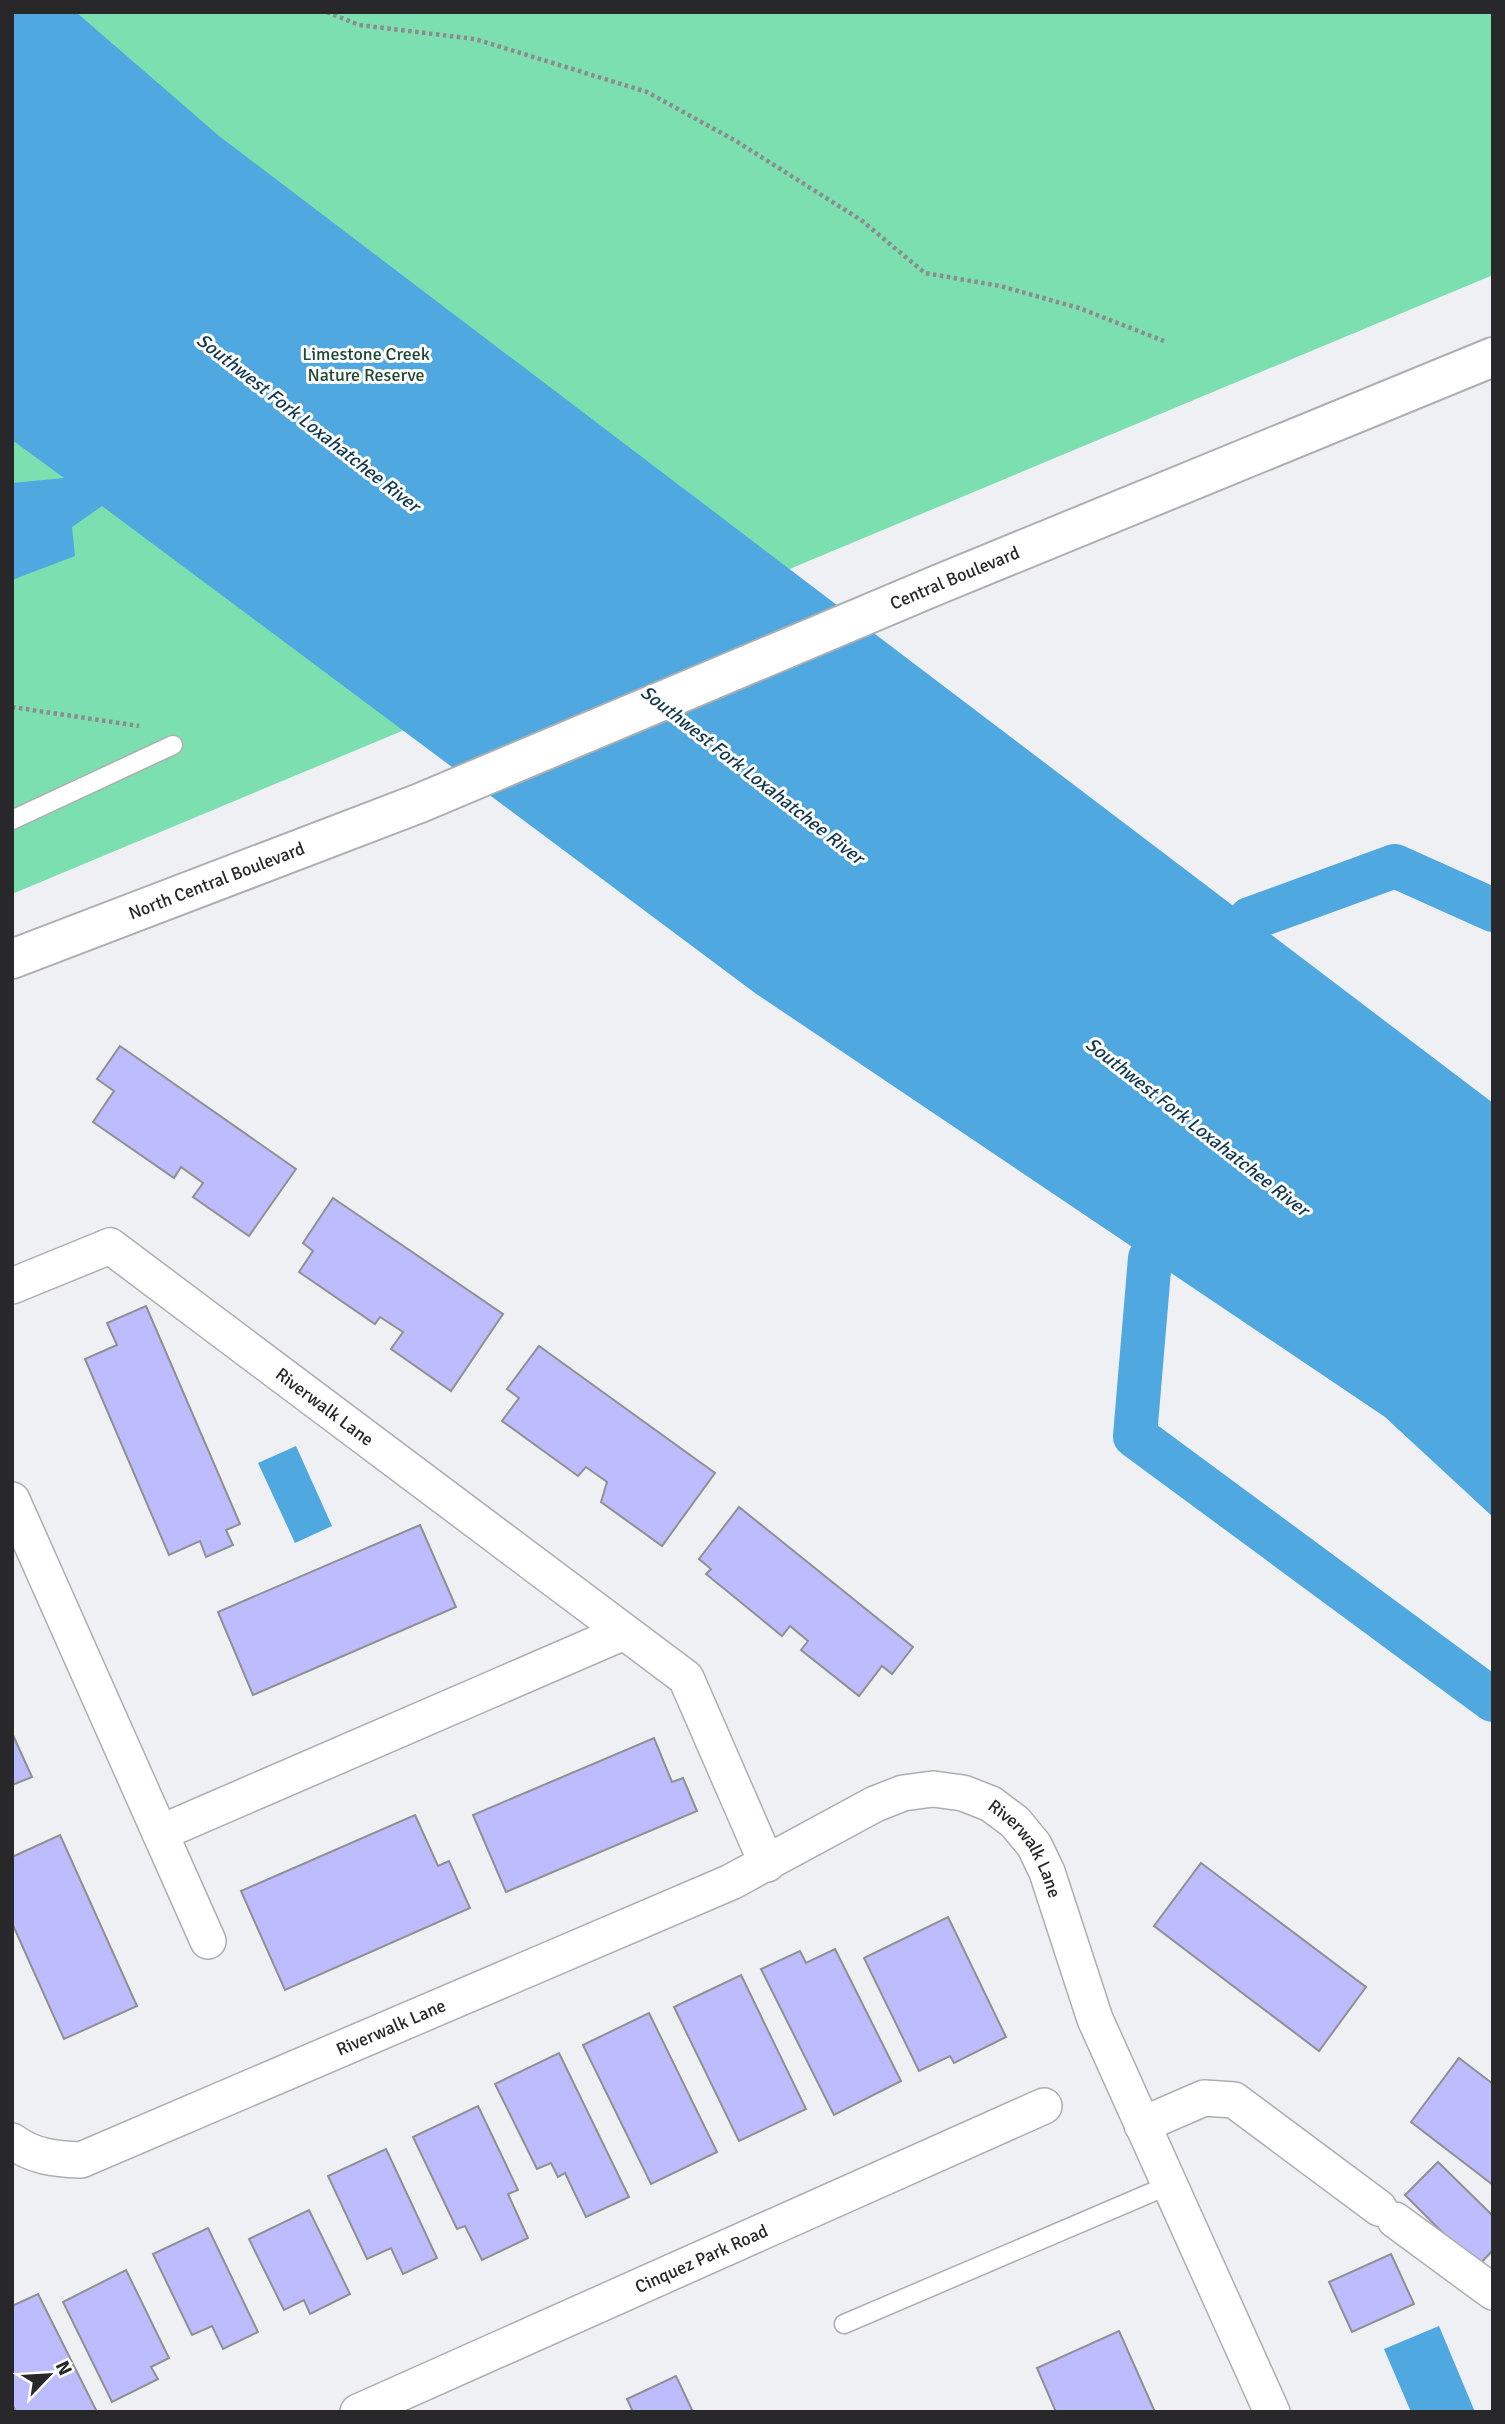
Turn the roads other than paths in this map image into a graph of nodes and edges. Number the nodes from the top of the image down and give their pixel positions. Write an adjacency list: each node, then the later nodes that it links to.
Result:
1 (1493, 358): 3 (street, Central Boulevard)
2 (173, 745): 4 (lane)
3 (420, 803): 5 (street, North Central Boulevard)
4 (12, 820)
5 (12, 959)
6 (12, 1286): 8 (street, Riverwalk Lane)
7 (12, 1500): 9 (street)
8 (624, 1632): 9 (street); 10 (street, Riverwalk Lane)
9 (160, 1833): 11 (street)
10 (766, 1864): 13 (street, Riverwalk Lane); 14 (street, Riverwalk Lane)
11 (208, 1941)
12 (1044, 2106): 18 (street, Cinquez Park Road)
13 (1142, 2124): 15 (street, Riverwalk Lane); 16 (street)
14 (12, 2141)
15 (1169, 2185): 17 (lane); 19 (street, Riverwalk Lane)
16 (1493, 2292)
17 (844, 2324)
18 (358, 2412)
19 (1272, 2412)

